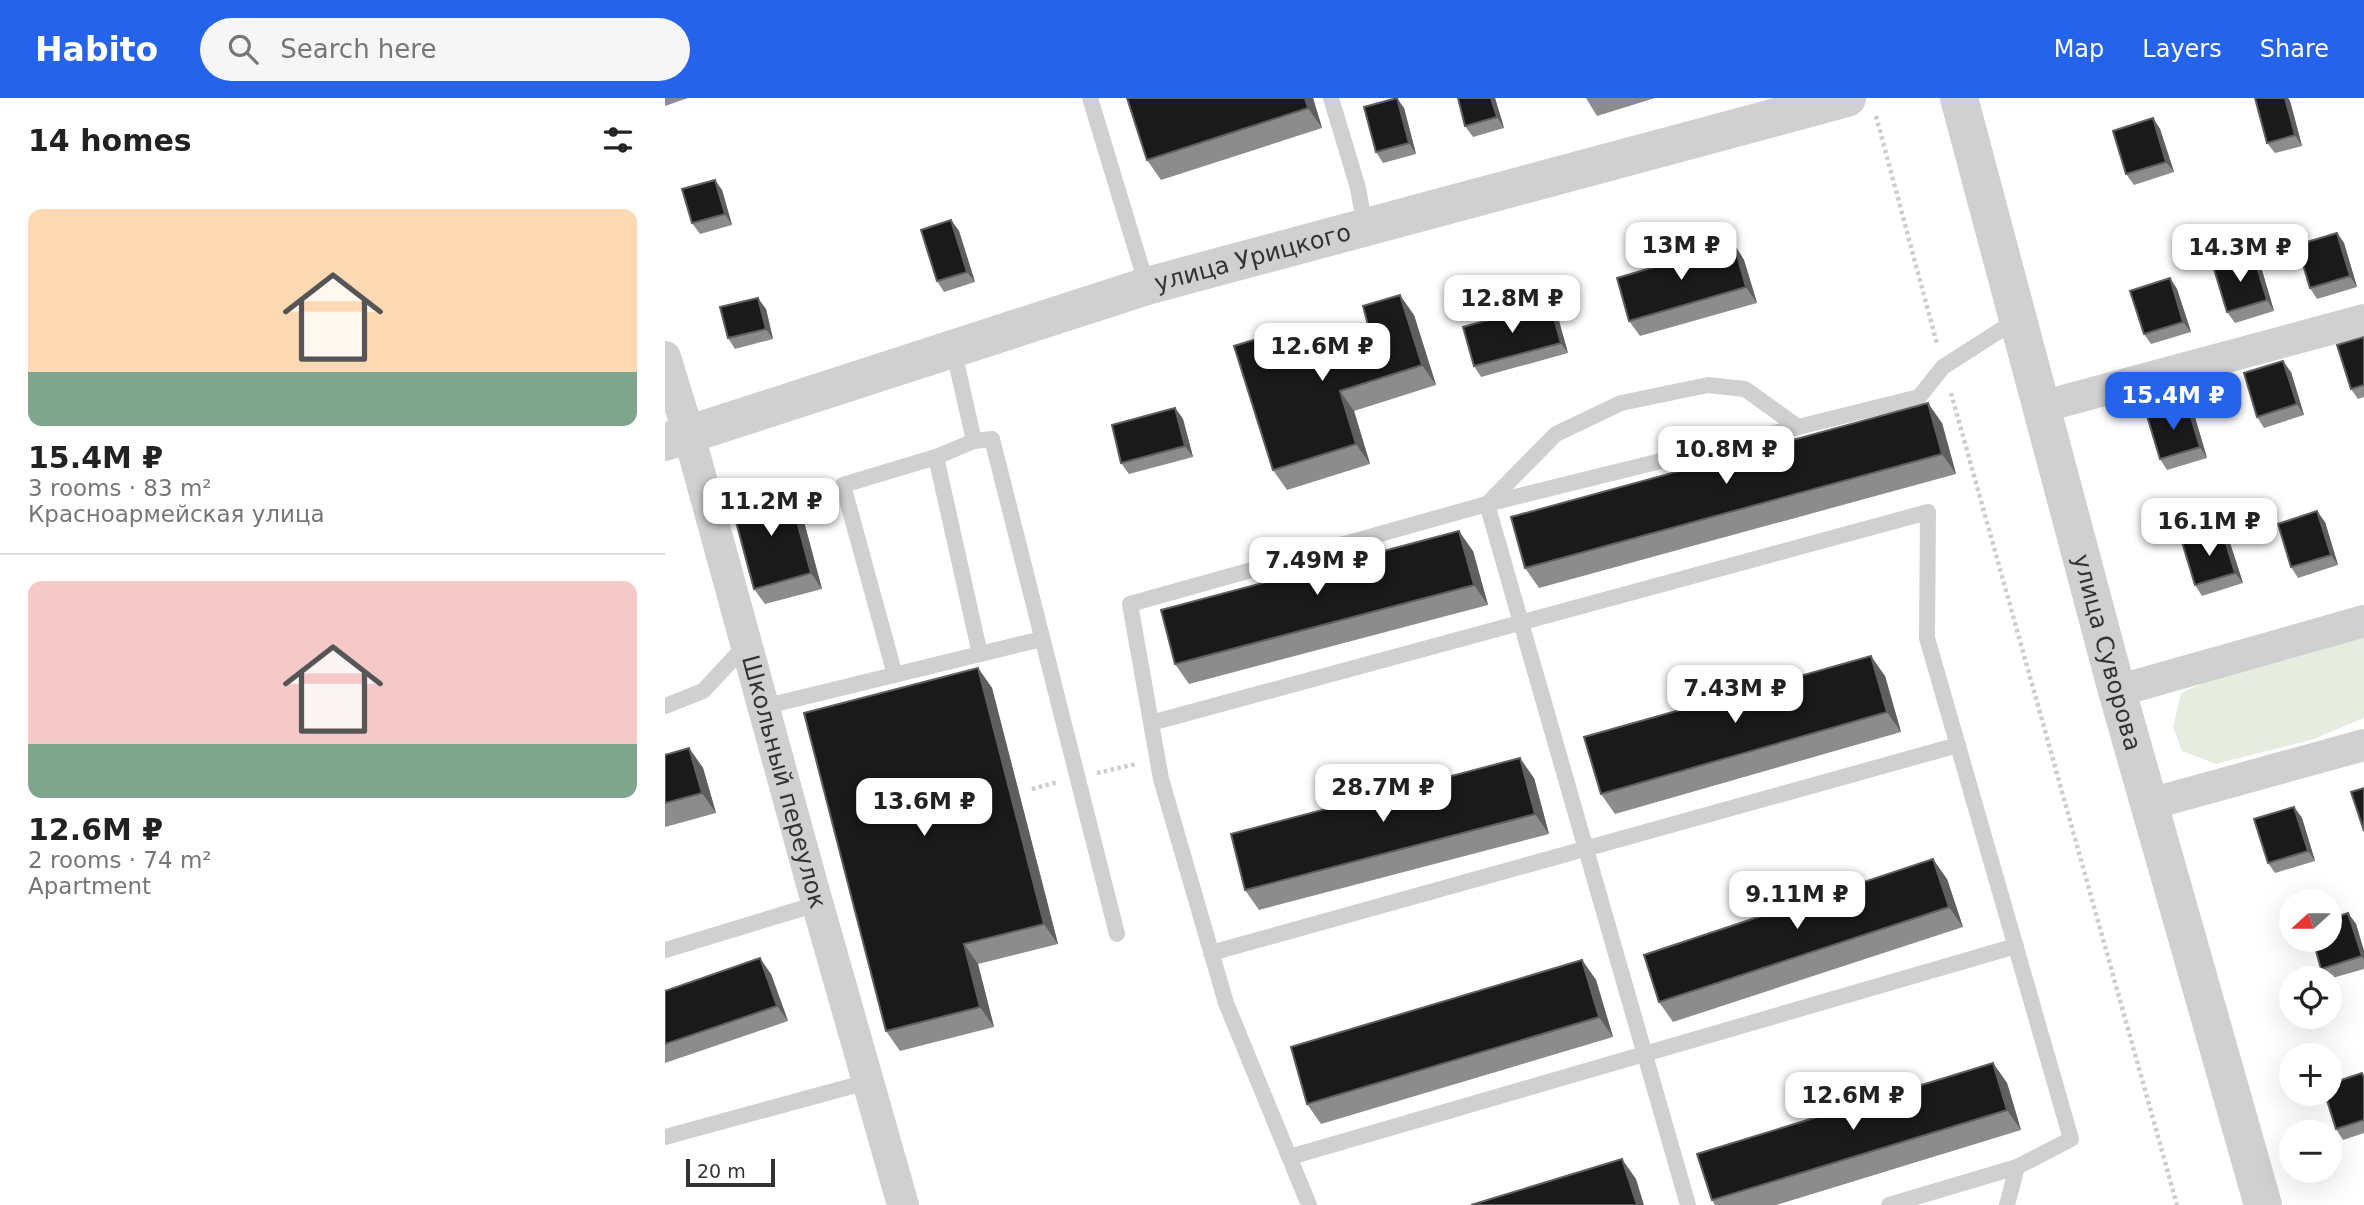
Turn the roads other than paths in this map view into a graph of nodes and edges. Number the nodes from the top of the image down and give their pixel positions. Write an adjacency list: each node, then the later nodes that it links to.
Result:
1 (1090, 98): 6 (lane)
2 (1331, 98): 5 (lane)
3 (1959, 98): 7 (street, улица Суворова)
4 (1861, 103): 5 (street, улица Урицкого)
5 (1366, 228): 6 (street, улица Урицкого)
6 (1147, 286): 9 (street, улица Урицкого)
7 (2018, 320): 11 (street, улица Суворова); 12 (lane)
8 (2364, 320): 11 (street)
9 (953, 348): 13 (street, улица Урицкого); 14 (lane)
10 (665, 357): 13 (street, Школьный переулок)
11 (2041, 407): 23 (street, улица Суворова)
12 (1798, 427): 16 (lane); 16 (lane)
13 (677, 438): 20 (street, Школьный переулок)
14 (974, 441): 15 (lane); 19 (lane)
15 (936, 457): 21 (lane); 22 (lane)
16 (1487, 504): 18 (lane); 26 (lane)
17 (2364, 621): 23 (street)
18 (1520, 622): 26 (lane); 27 (lane); 30 (lane)
19 (1042, 639): 21 (lane); 32 (lane)
20 (746, 645): 24 (lane); 25 (street, Школьный переулок)
21 (980, 654): 22 (lane)
22 (895, 675): 25 (lane)
23 (2117, 691): 29 (street, улица Суворова)
24 (665, 706)
25 (763, 707): 31 (street, Школьный переулок)
26 (1151, 723): 35 (lane)
27 (1958, 745): 30 (lane); 33 (lane)
28 (2364, 745): 29 (street)
29 (2150, 804): 46 (street, улица Суворова)
30 (1586, 849): 35 (lane); 36 (lane)
31 (817, 904): 34 (lane); 37 (street, Школьный переулок)
32 (1117, 934)
33 (2016, 946): 36 (lane); 40 (lane)
34 (665, 950)
35 (1211, 953): 39 (lane)
36 (1645, 1054): 39 (lane); 43 (lane)
37 (867, 1082): 38 (lane); 41 (street, Школьный переулок)
38 (665, 1137)
39 (1290, 1157): 42 (lane)
40 (2017, 1167): 44 (lane); 45 (lane)
41 (903, 1205)
42 (1309, 1205)
43 (1688, 1205)
44 (1889, 1205)
45 (2007, 1205)
46 (2263, 1205)

